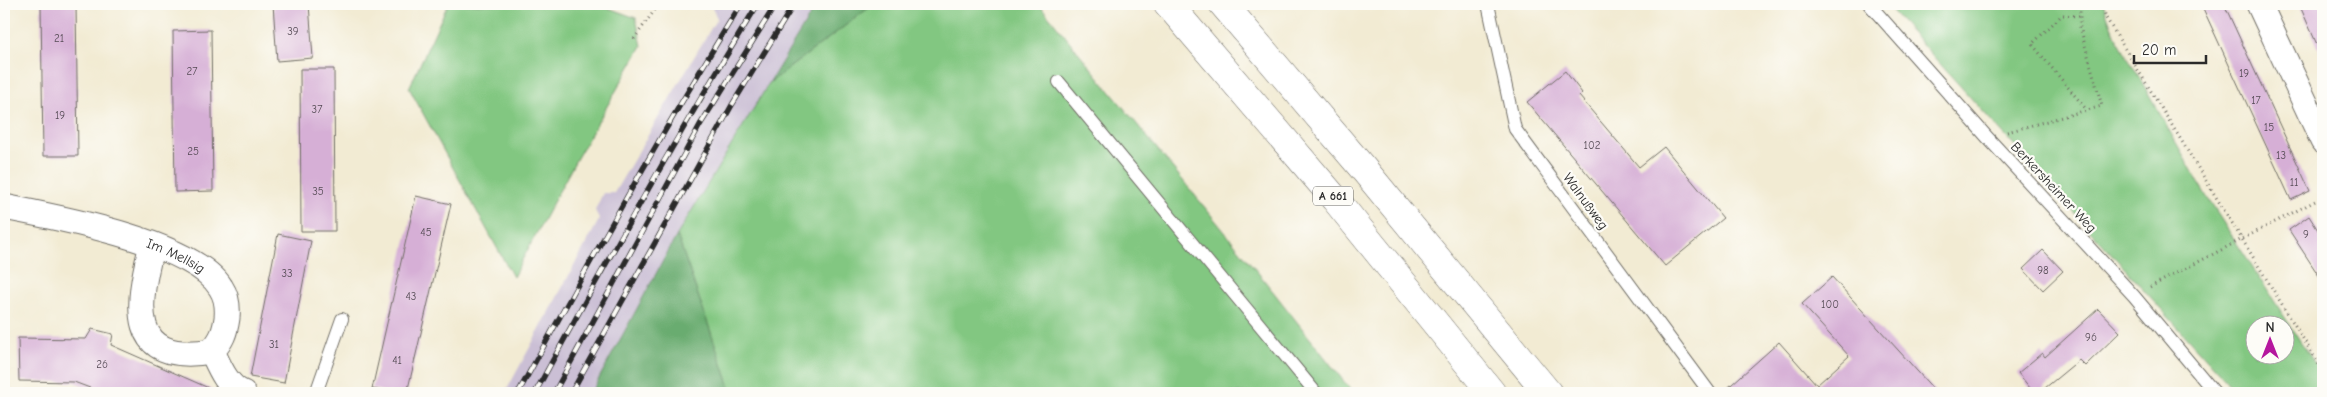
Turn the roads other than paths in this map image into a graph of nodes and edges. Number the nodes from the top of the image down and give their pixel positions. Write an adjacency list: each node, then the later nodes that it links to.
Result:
1 (1168, 4): 15 (highway, A 661)
2 (1223, 4): 16 (highway, A 661)
3 (1488, 4): 17 (lane, Walnußweg)
4 (1868, 4): 18 (lane, Berkersheimer Weg)
5 (2259, 4): 7 (street)
6 (1059, 82): 14 (lane)
7 (2323, 141)
8 (4, 206): 9 (street, Im Mellsig)
9 (152, 245): 11 (street, Im Mellsig); 11 (street)
10 (342, 319): 13 (lane)
11 (212, 351): 12 (street)
12 (243, 393)
13 (316, 393)
14 (1316, 393)
15 (1492, 393)
16 (1548, 393)
17 (1710, 393)
18 (2215, 393)

